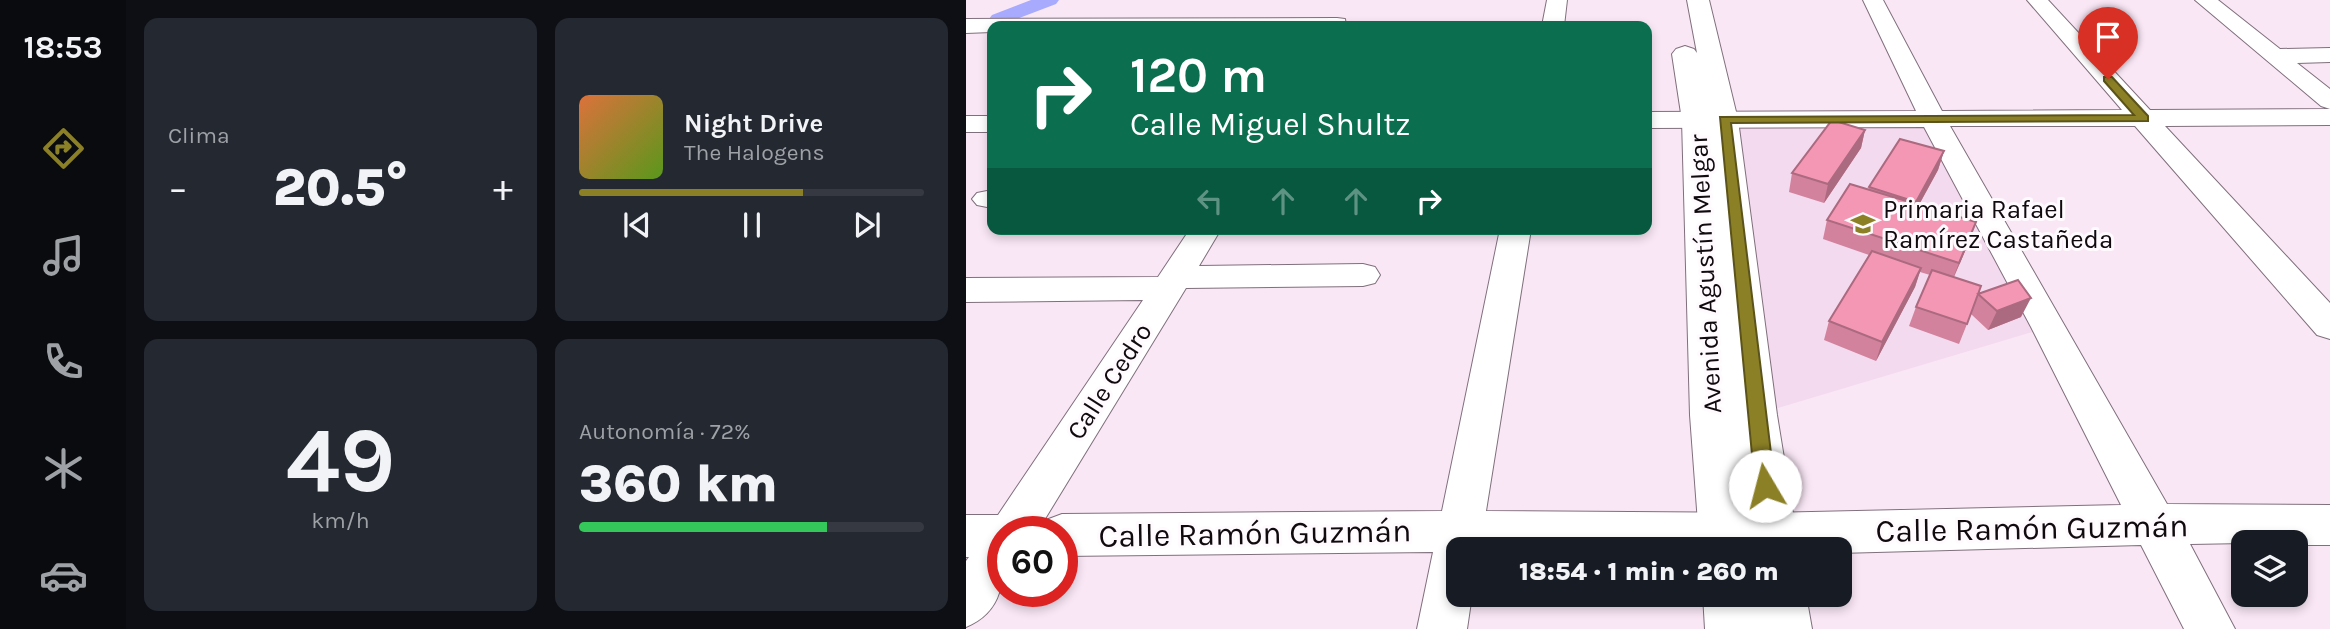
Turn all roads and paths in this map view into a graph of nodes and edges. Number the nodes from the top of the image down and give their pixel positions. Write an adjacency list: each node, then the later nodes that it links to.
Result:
1 (1557, 0): 10 (street)
2 (1677, 0): 19 (main road, Avenida Agustín Melgar)
3 (1698, 0): 19 (main road, Avenida Agustín Melgar)
4 (1873, 0): 20 (street)
5 (2037, 0): 17 (street)
6 (2205, 0): 14 (street)
7 (989, 8): 11 (street)
8 (1340, 19): 9 (street)
9 (1215, 21)
10 (1554, 21)
11 (966, 25): 12 (street)
12 (987, 25)
13 (2330, 55): 14 (street)
14 (2274, 56): 15 (street)
15 (2330, 101)
16 (2330, 117): 17 (street)
17 (2143, 118): 20 (street); 28 (street)
18 (1652, 120): 19 (street)
19 (1710, 120): 20 (street); 37 (main road, Avenida Agustín Melgar); 38 (main road, Avenida Agustín Melgar)
20 (1934, 121): 30 (street)
21 (966, 124): 22 (street)
22 (987, 124)
23 (1202, 235): 26 (street, Calle Cedro)
24 (1515, 235): 32 (street)
25 (1363, 275): 26 (street)
26 (1171, 283): 27 (street); 29 (street, Calle Cedro)
27 (966, 290)
28 (2330, 326)
29 (1022, 516)
30 (2155, 524): 31 (street, Calle Ramón Guzmán); 39 (street, Calle Ramón Guzmán); 47 (street)
31 (2330, 525)
32 (1460, 531): 33 (street, Calle Ramón Guzmán); 36 (street, Calle Ramón Guzmán); 44 (street)
33 (1078, 535)
34 (966, 536): 35 (street)
35 (987, 536)
36 (1618, 537)
37 (1724, 537)
38 (1772, 537)
39 (1852, 538)
40 (987, 571): 41 (street)
41 (966, 603)
42 (1730, 607): 45 (main road)
43 (1782, 607): 46 (main road)
44 (1443, 629)
45 (1732, 629)
46 (1785, 629)
47 (2210, 629)

